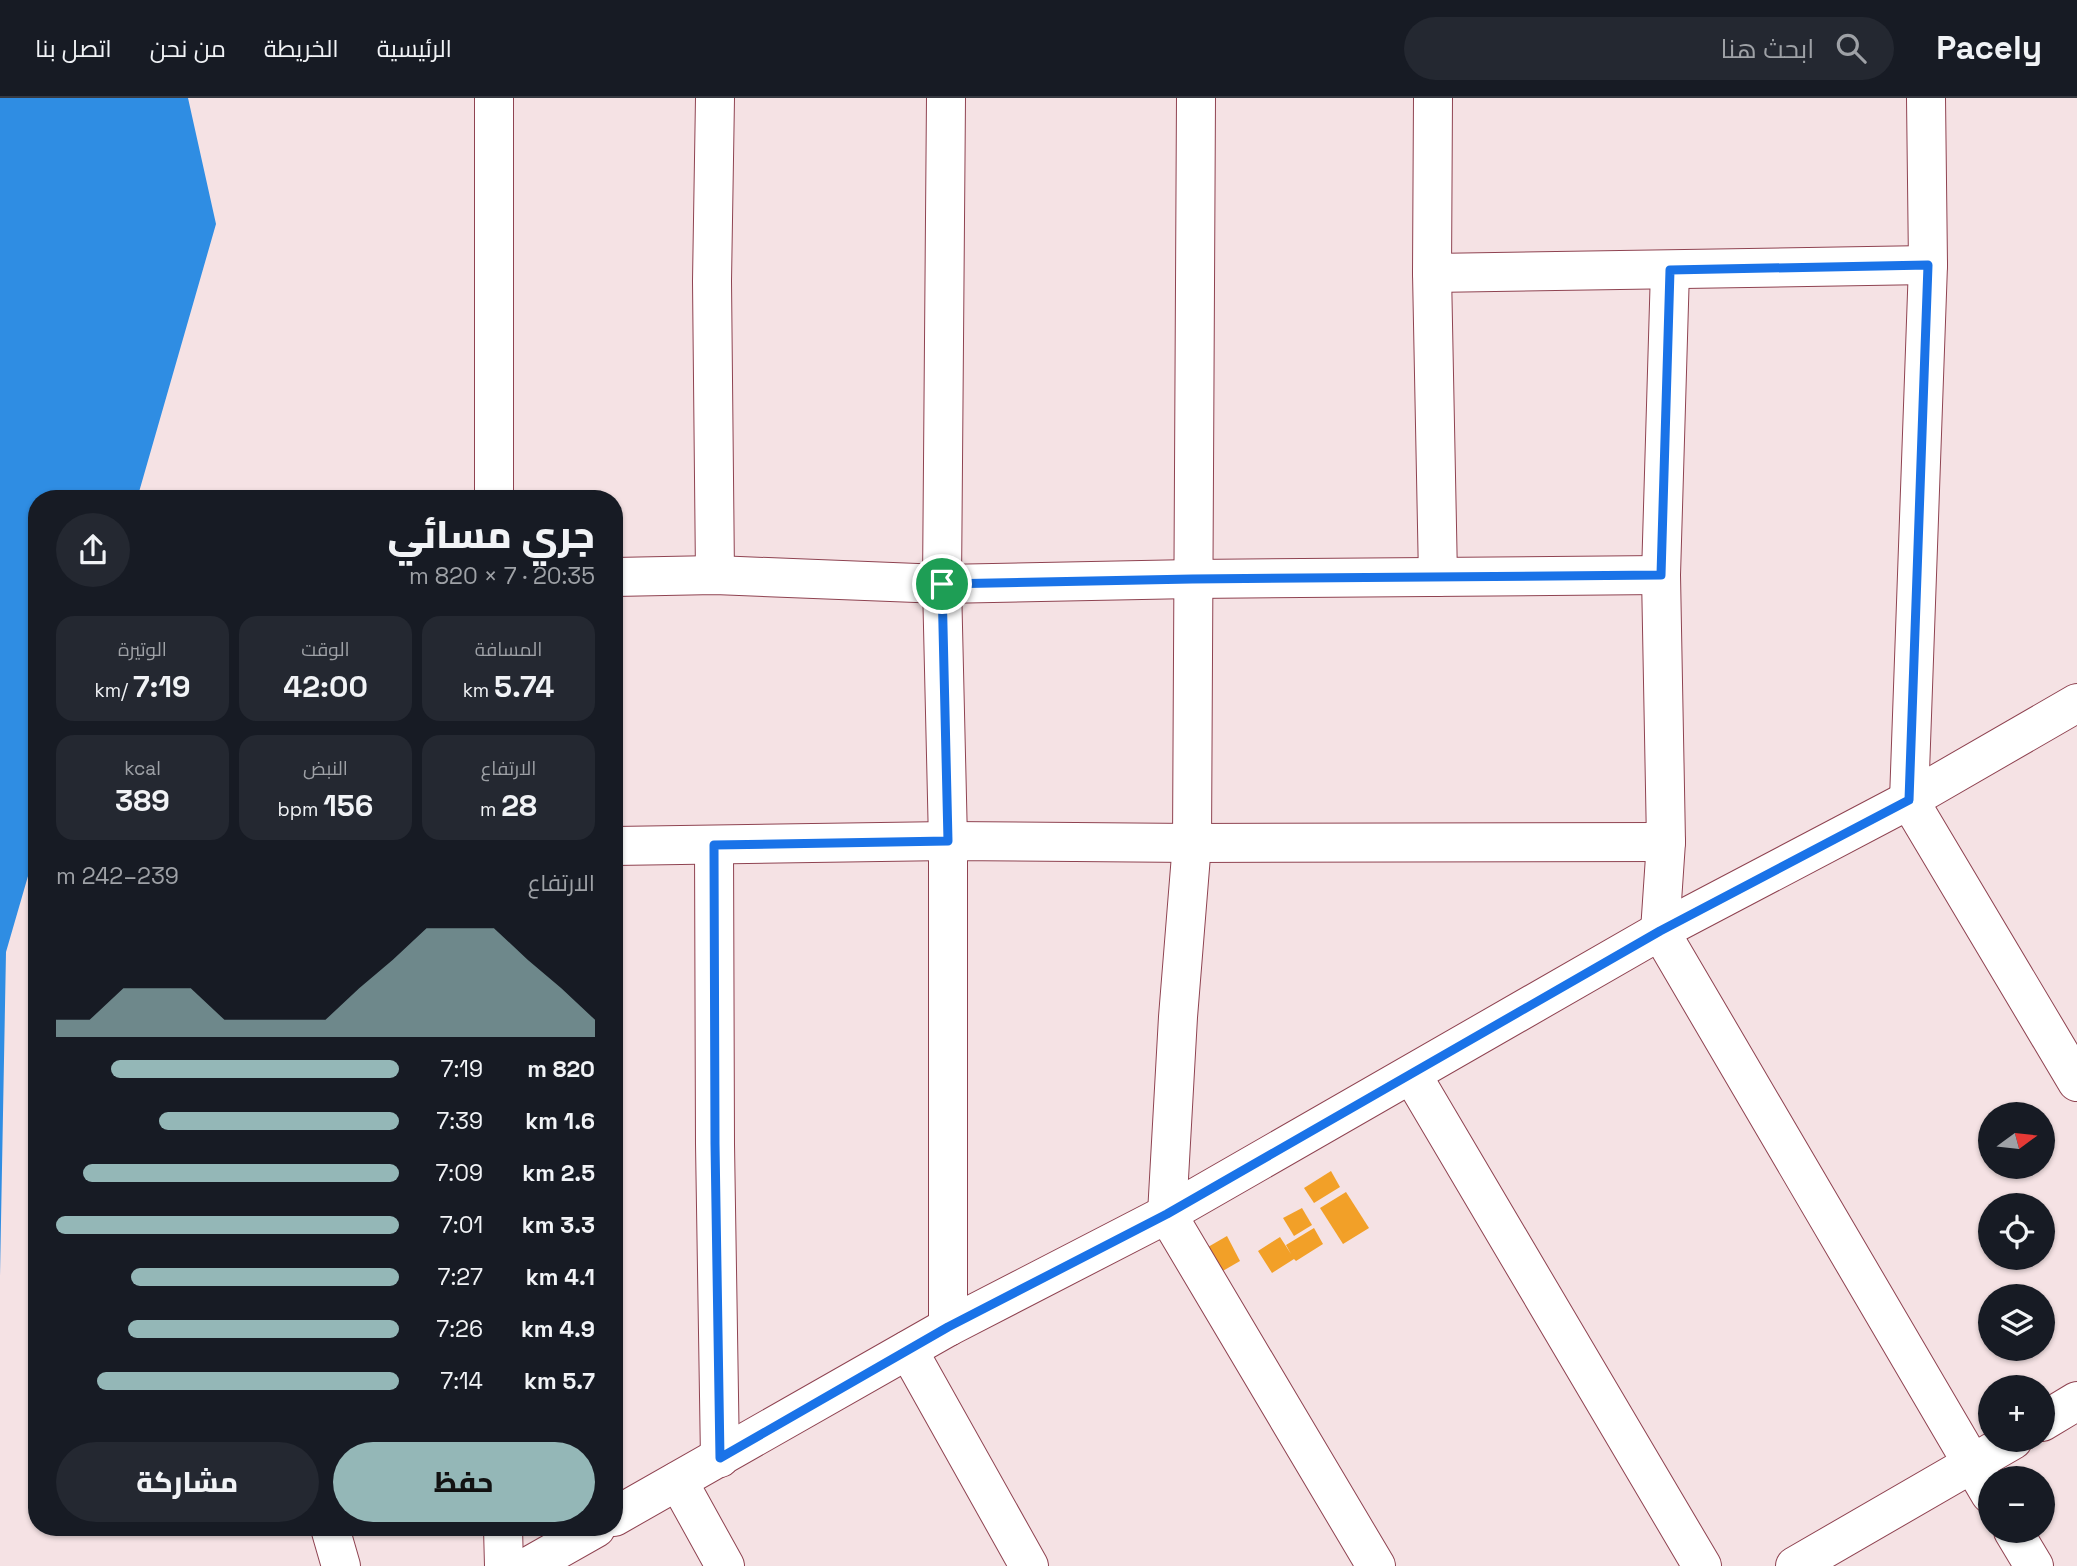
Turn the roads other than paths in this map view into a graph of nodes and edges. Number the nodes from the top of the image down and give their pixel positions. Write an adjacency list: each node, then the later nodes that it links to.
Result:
1 (494, 98): 10 (street)
2 (715, 98): 11 (street)
3 (946, 98): 16 (street)
4 (1196, 98): 15 (street)
5 (1433, 98): 9 (street)
6 (1926, 98): 7 (street)
7 (1928, 265): 8 (street); 18 (street)
8 (1670, 270): 9 (street); 12 (street)
9 (1432, 273): 13 (street)
10 (494, 490)
11 (715, 575): 14 (street); 16 (street)
12 (1661, 575): 13 (street); 20 (street)
13 (1438, 576): 15 (street)
14 (623, 577)
15 (1192, 579): 16 (street); 21 (street)
16 (942, 584): 19 (street)
17 (2077, 703): 18 (street)
18 (1909, 800): 24 (street); 26 (street)
19 (948, 841): 21 (street); 22 (street); 28 (street)
20 (1666, 842): 21 (street); 24 (street)
21 (1192, 843): 27 (street)
22 (714, 845): 23 (street); 33 (street)
23 (623, 846)
24 (1660, 931): 25 (street); 35 (street)
25 (1412, 1074): 27 (street); 49 (street)
26 (2077, 1082)
27 (1167, 1214): 28 (street); 48 (street)
28 (948, 1327): 29 (street)
29 (908, 1350): 33 (street); 47 (street)
30 (2077, 1401): 31 (street)
31 (2055, 1415)
32 (2003, 1452): 34 (street)
33 (720, 1458): 36 (street)
34 (1992, 1466)
35 (1978, 1475)
36 (678, 1481): 38 (street); 46 (street)
37 (1978, 1481): 50 (street)
38 (623, 1512)
39 (332, 1536): 43 (street)
40 (503, 1536): 44 (street)
41 (582, 1536): 45 (street)
42 (2020, 1543): 51 (street)
43 (341, 1566)
44 (504, 1566)
45 (529, 1566)
46 (725, 1566)
47 (1029, 1566)
48 (1376, 1566)
49 (1702, 1566)
50 (1795, 1566)
51 (2034, 1566)

